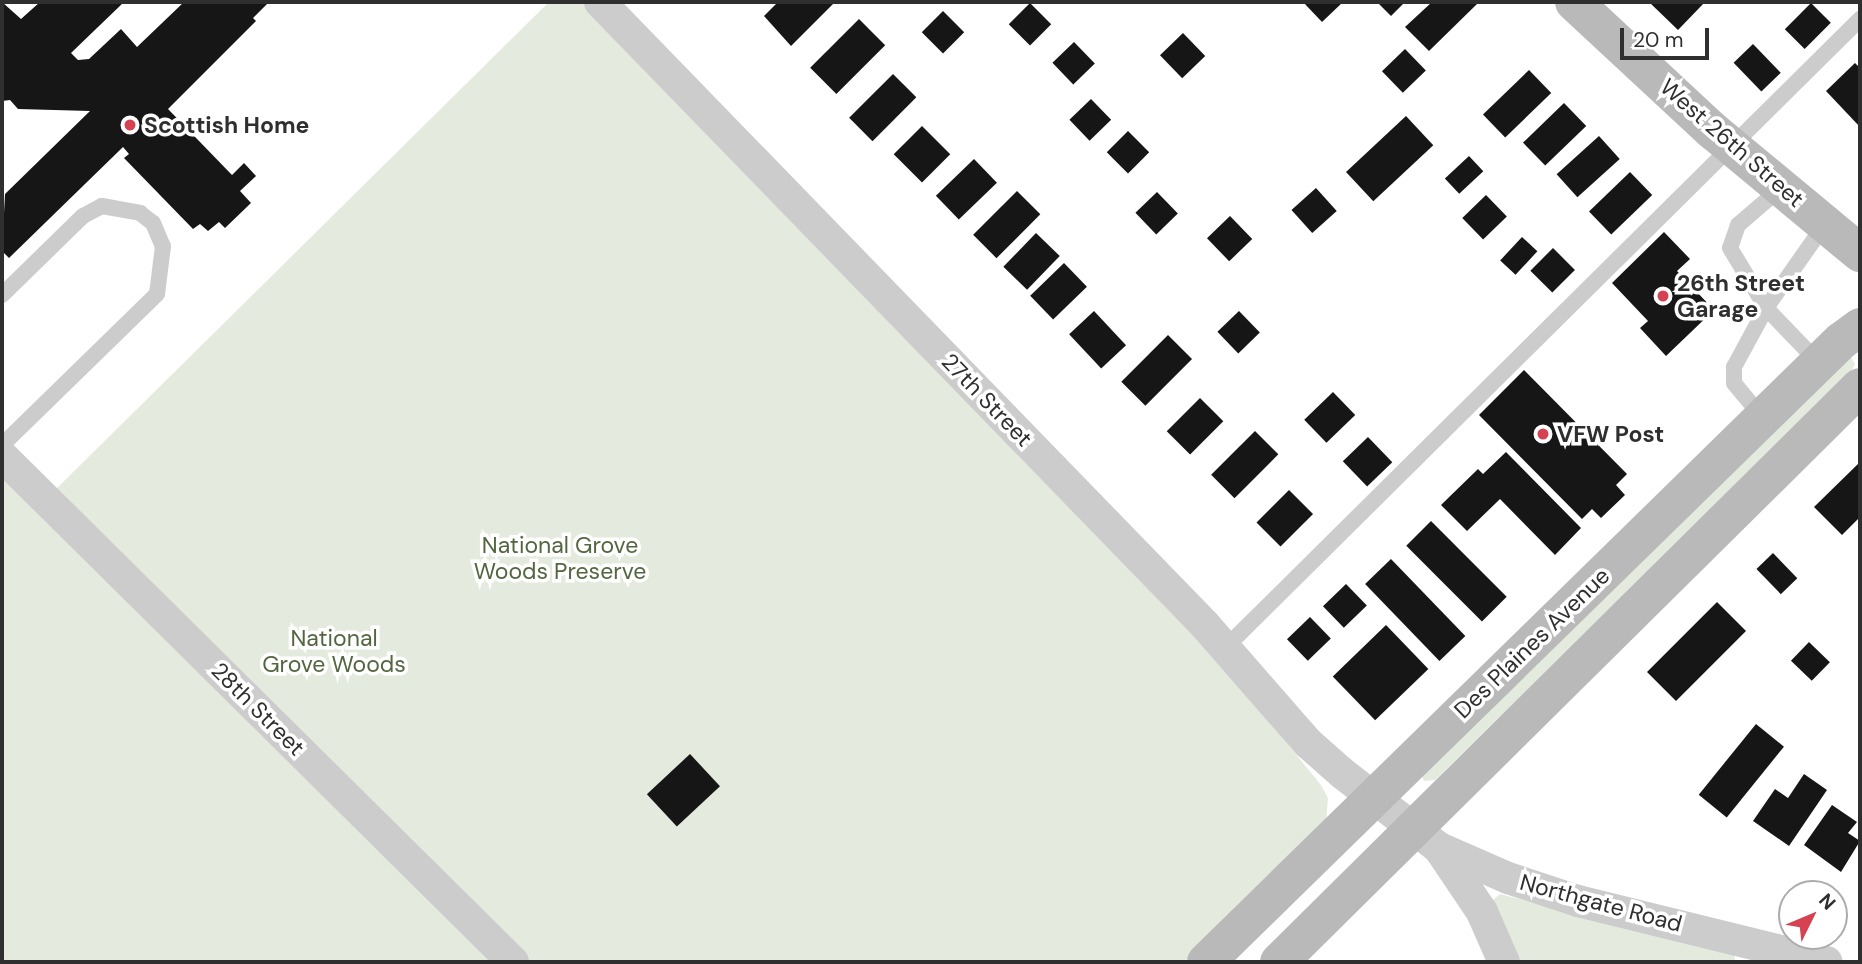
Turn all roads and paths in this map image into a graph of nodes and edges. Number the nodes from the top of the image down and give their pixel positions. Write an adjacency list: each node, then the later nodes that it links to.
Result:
1 (600, 2): 16 (street, 27th Street)
2 (1574, 2): 4 (street, West 26th Street)
3 (1860, 19): 4 (lane)
4 (1732, 145): 5 (street, West 26th Street); 16 (lane)
5 (1782, 187): 6 (street, West 26th Street); 9 (lane)
6 (1825, 224): 7 (street, West 26th Street); 9 (lane)
7 (1860, 253)
8 (2, 295): 14 (lane)
9 (1766, 308): 11 (lane); 13 (lane)
10 (1860, 327): 11 (street, Des Plaines Avenue)
11 (1818, 362): 13 (street, Des Plaines Avenue)
12 (1860, 387): 18 (street, Des Plaines Avenue)
13 (1762, 417): 17 (street, Des Plaines Avenue)
14 (2, 445)
15 (2, 456): 20 (street, 28th Street)
16 (1225, 648): 17 (street, 27th Street)
17 (1374, 798): 18 (street, 27th Street); 21 (street, Des Plaines Avenue)
18 (1426, 838): 19 (street, Northgate Road); 22 (street, Des Plaines Avenue); 23 (street)
19 (1813, 958): 24 (street, Northgate Road)
20 (513, 962)
21 (1206, 962)
22 (1279, 962)
23 (1504, 962)
24 (1748, 962)

